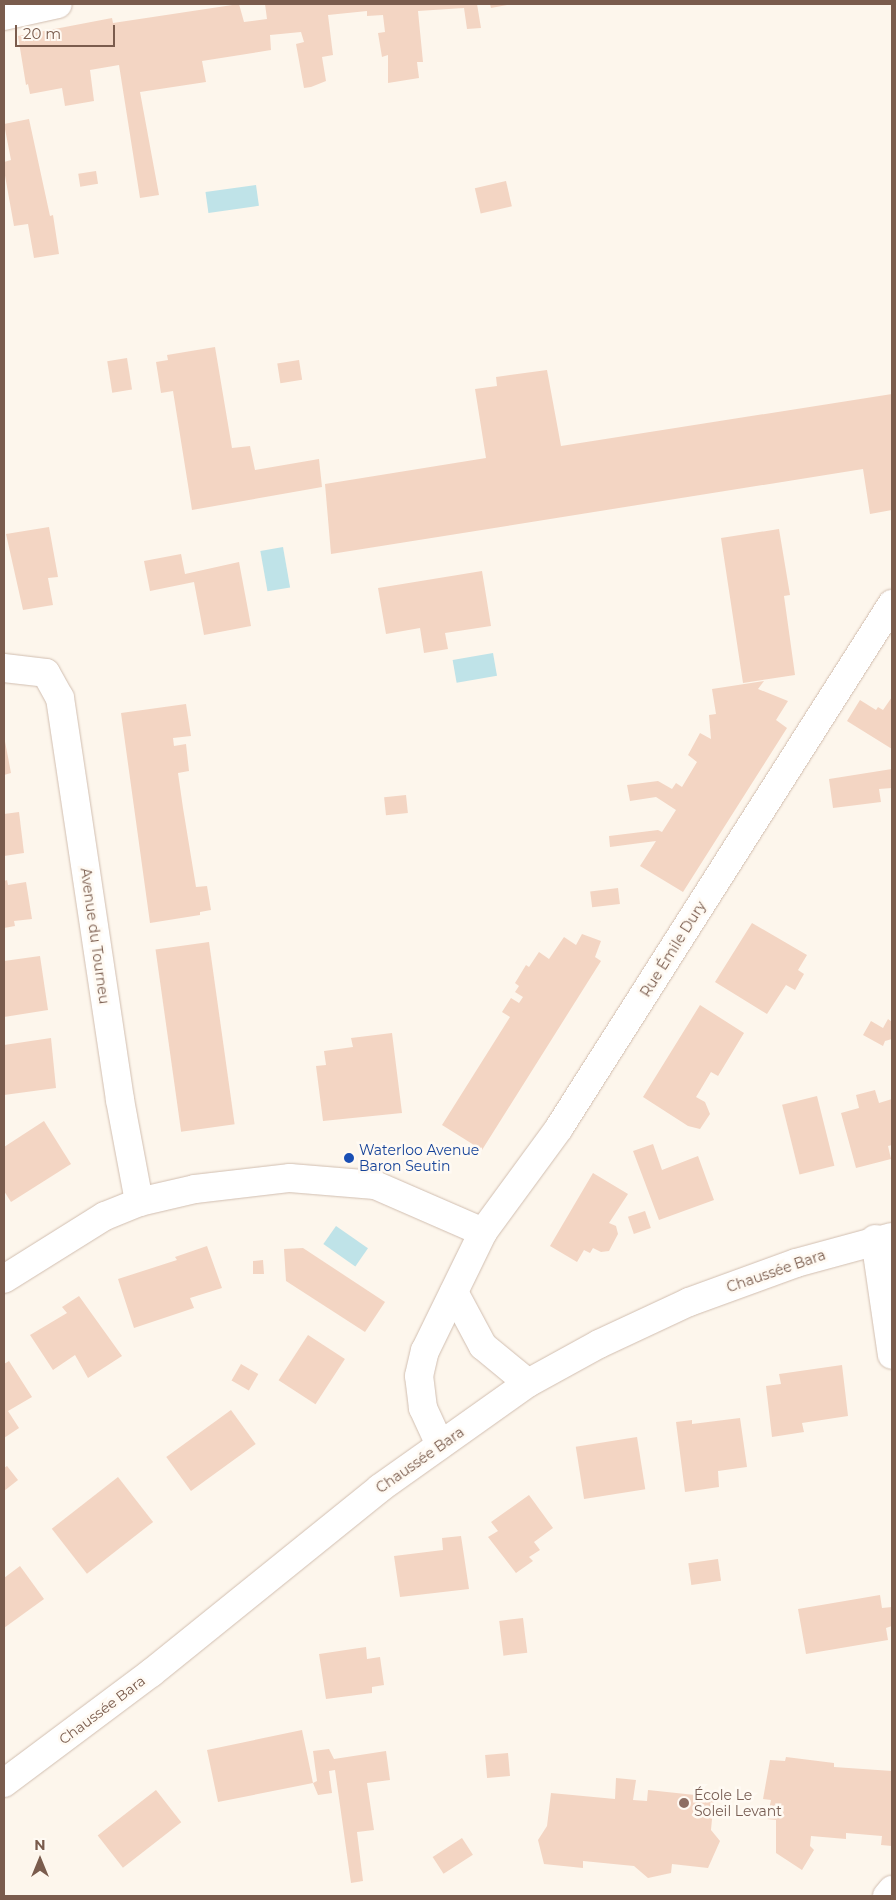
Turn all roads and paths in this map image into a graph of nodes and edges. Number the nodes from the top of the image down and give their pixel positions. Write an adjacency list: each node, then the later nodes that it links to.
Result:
1 (58, 4): 2 (street)
2 (4, 16)
3 (892, 604): 6 (street, Rue Émile Dury)
4 (4, 668): 5 (street, Avenue du Tourneu)
5 (139, 1202): 6 (street); 8 (street)
6 (484, 1232): 9 (street, Rue Émile Dury)
7 (883, 1238): 10 (street); 11 (street, Chaussée Bara)
8 (4, 1279)
9 (454, 1292): 11 (street); 12 (street, Rue Émile Dury)
10 (892, 1355)
11 (528, 1383): 12 (street, Chaussée Bara)
12 (440, 1446): 13 (street, Chaussée Bara)
13 (4, 1783)
14 (892, 1890): 15 (street)
15 (887, 1896)

